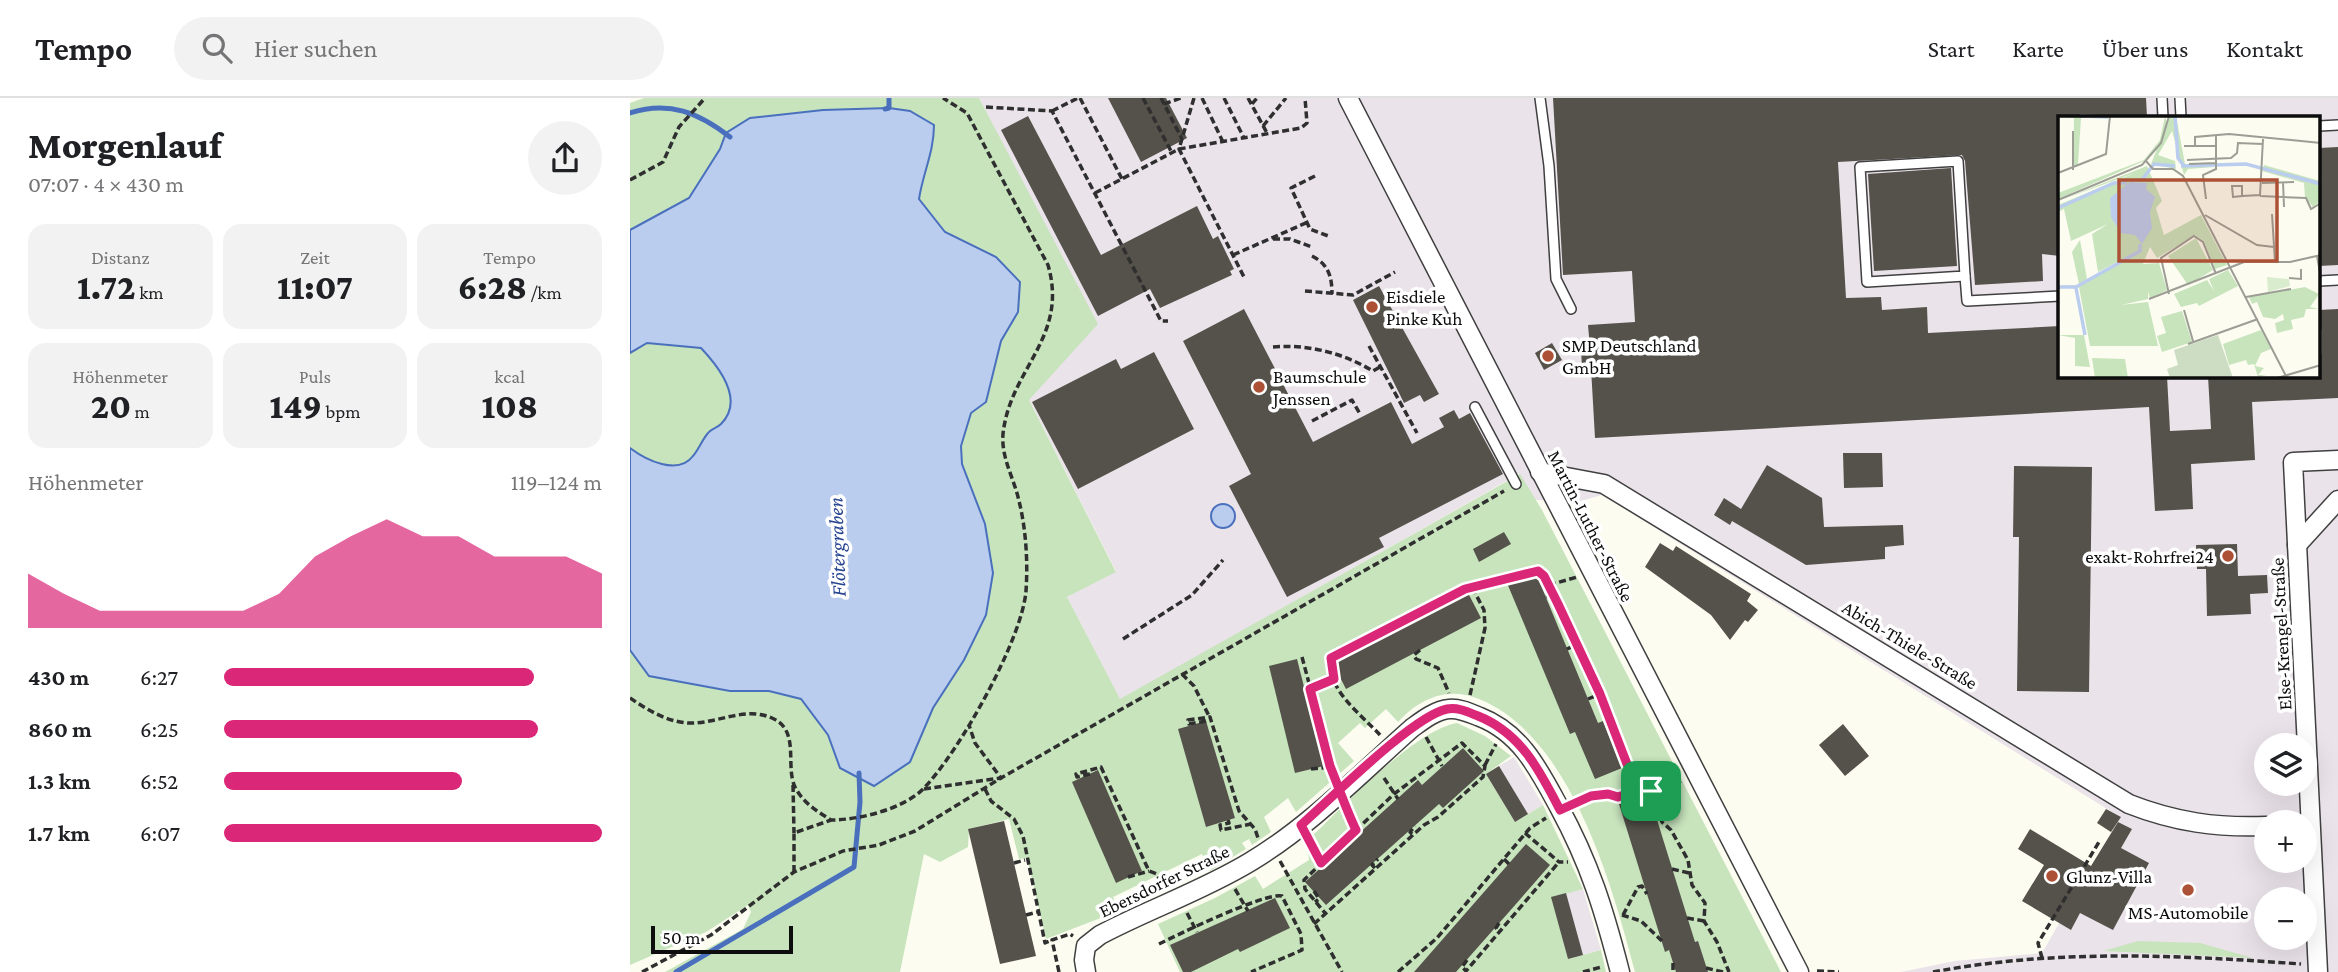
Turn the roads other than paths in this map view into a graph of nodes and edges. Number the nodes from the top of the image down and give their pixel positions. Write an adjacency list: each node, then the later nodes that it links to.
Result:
1 (1348, 98): 16 (street, Martin-Luther-Straße)
2 (1540, 98): 13 (lane)
3 (2162, 98): 5 (lane)
4 (2180, 98): 6 (lane)
5 (2164, 116)
6 (2181, 116)
7 (2338, 125): 8 (lane)
8 (2320, 126)
9 (1965, 276): 9 (lane); 12 (lane)
10 (2338, 280): 11 (lane)
11 (2320, 281)
12 (2058, 296)
13 (1571, 309)
14 (1475, 407): 17 (lane)
15 (2338, 460): 19 (street, Else-Krengel-Straße)
16 (1540, 472): 21 (street, Abich-Thiele-Straße); 26 (street, Martin-Luther-Straße)
17 (1516, 484)
18 (2338, 500): 19 (street, Else-Krengel-Straße)
19 (2297, 545): 20 (street, Else-Krengel-Straße)
20 (2307, 810)
21 (2254, 826)
22 (2311, 873): 23 (street, Else-Krengel-Straße)
23 (2318, 969)
24 (1086, 972): 25 (street, Ebersdorfer Straße)
25 (1620, 972)
26 (1799, 972)

